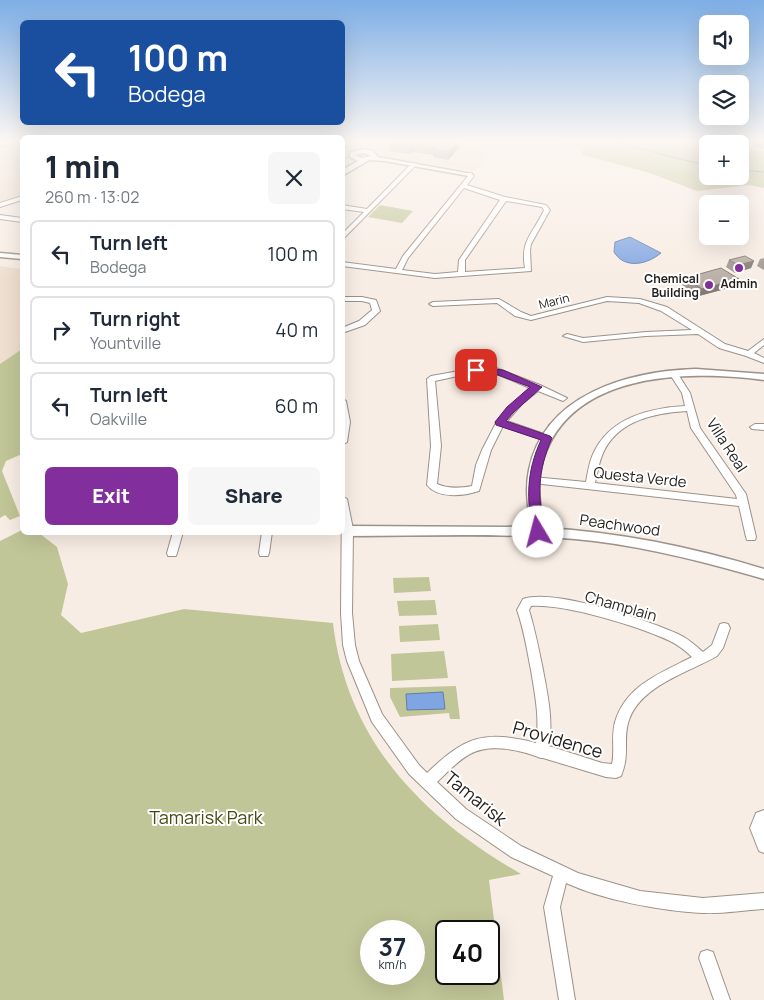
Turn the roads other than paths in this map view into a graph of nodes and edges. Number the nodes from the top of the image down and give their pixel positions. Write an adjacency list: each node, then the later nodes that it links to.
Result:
1 (390, 189): 8 (street)
2 (461, 189): 15 (street)
3 (471, 189): 5 (street)
4 (20, 199): 6 (street)
5 (504, 199): 16 (street); 16 (street)
6 (0, 205)
7 (345, 207): 8 (street)
8 (368, 211): 11 (street)
9 (0, 217): 10 (street)
10 (20, 220)
11 (345, 235)
12 (0, 255): 13 (street)
13 (20, 258)
14 (345, 264): 15 (street)
15 (398, 271): 16 (street)
16 (461, 274)
17 (345, 299): 19 (street)
18 (433, 304): 20 (street, Marin)
19 (345, 330)
20 (700, 332): 21 (street); 23 (street, Marin)
21 (567, 336)
22 (764, 341): 23 (street)
23 (749, 354): 24 (street, Marin)
24 (764, 362)
25 (673, 373): 26 (street); 29 (street, Villa Real); 33 (street)
26 (764, 377)
27 (537, 387): 28 (street); 31 (street); 31 (street)
28 (563, 398)
29 (690, 408): 35 (street); 36 (street, Villa Real)
30 (345, 411): 32 (street)
31 (500, 422): 33 (street)
32 (345, 428)
33 (546, 438): 34 (street)
34 (534, 480): 35 (street, Questa Verde); 38 (street)
35 (590, 486): 36 (street, Questa Verde)
36 (744, 503): 41 (street, Villa Real)
37 (345, 531): 38 (street, Peachwood); 48 (street, Tamarisk)
38 (538, 532): 44 (street, Peachwood)
39 (177, 535): 42 (street)
40 (267, 535): 43 (street)
41 (751, 537)
42 (172, 553)
43 (264, 553)
44 (764, 574)
45 (724, 628): 46 (street, Providence)
46 (702, 659): 47 (street, Providence); 47 (street, Champlain)
47 (541, 752): 48 (street, Providence)
48 (427, 782): 51 (street, Tamarisk)
49 (764, 817): 50 (street)
50 (764, 846)
51 (561, 873): 52 (street, Tamarisk); 54 (street)
52 (764, 901)
53 (707, 958): 55 (street)
54 (567, 1000)
55 (722, 1000)

